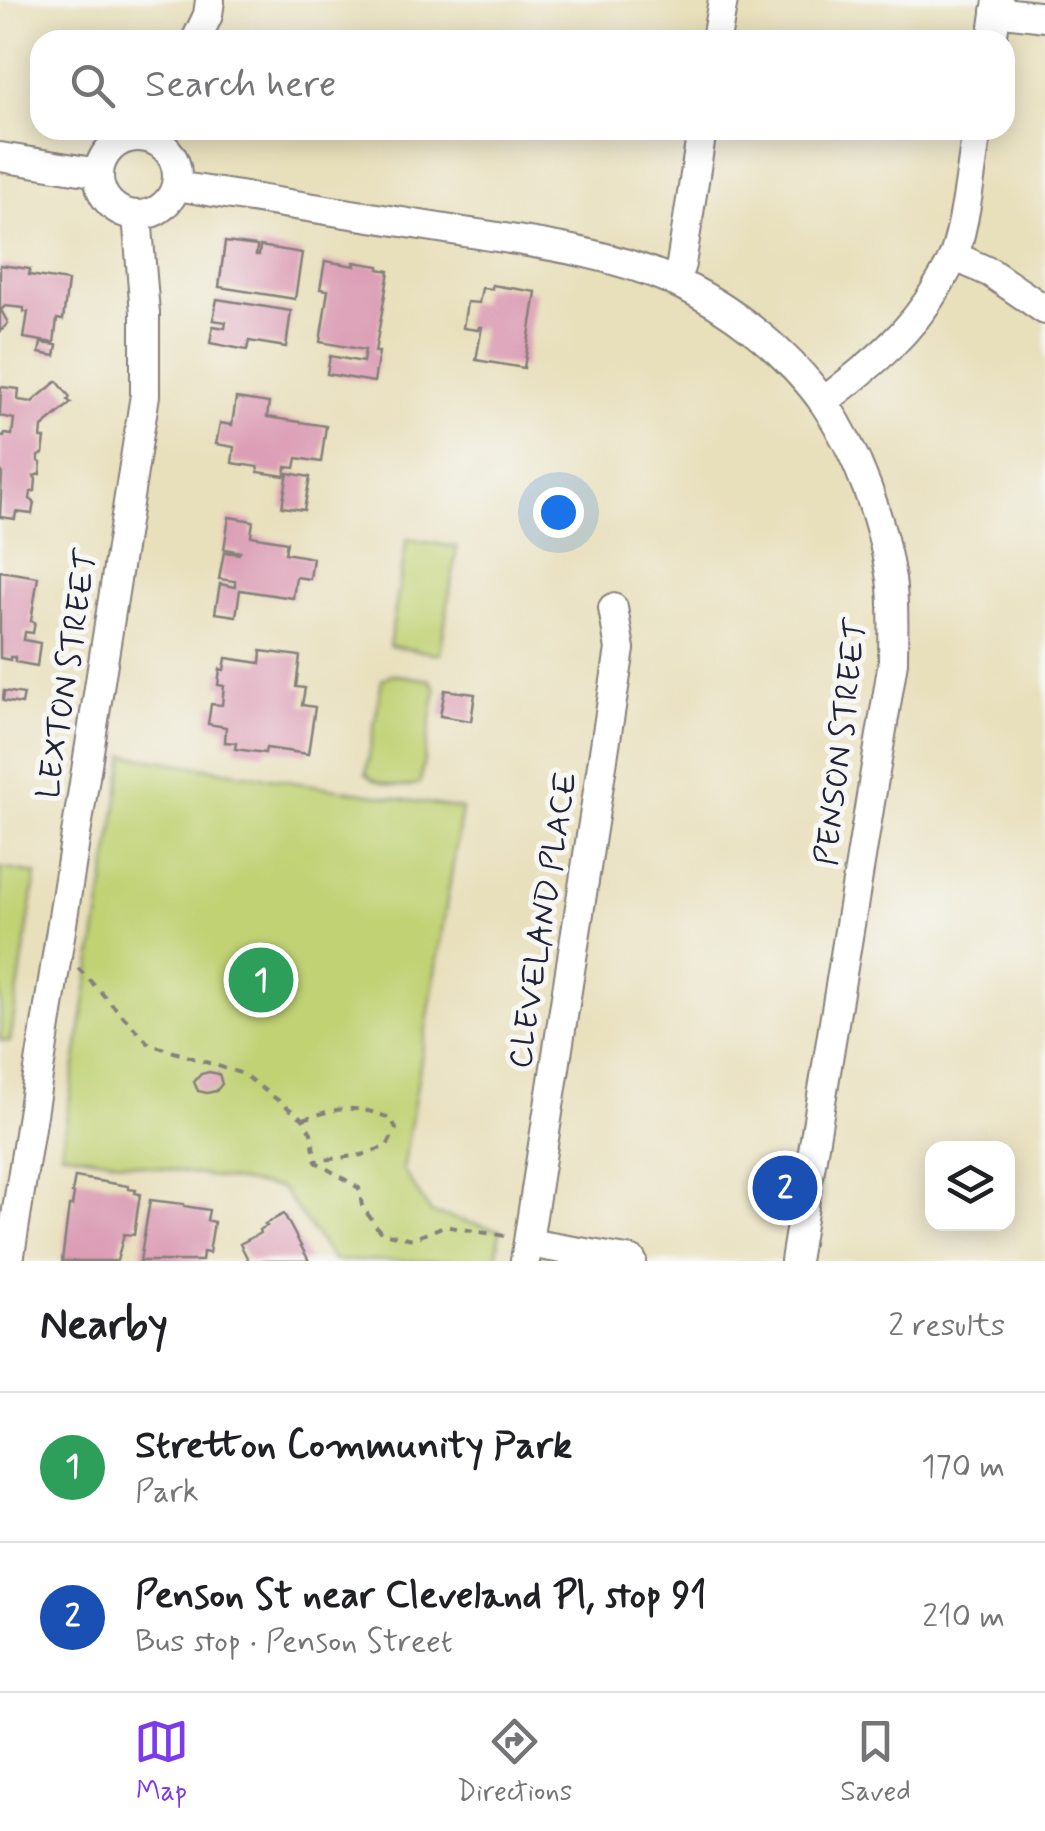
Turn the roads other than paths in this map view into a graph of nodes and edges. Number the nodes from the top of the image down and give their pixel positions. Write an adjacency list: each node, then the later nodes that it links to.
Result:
1 (210, 0): 5 (street)
2 (723, 0): 6 (street)
3 (997, 5): 4 (street); 7 (street)
4 (1045, 17)
5 (201, 30)
6 (718, 30)
7 (993, 30)
8 (124, 140): 13 (street)
9 (156, 140): 14 (street)
10 (700, 140): 17 (street)
11 (975, 140): 16 (street)
12 (0, 157): 13 (street)
13 (100, 173): 15 (street)
14 (176, 186): 15 (street); 17 (street, PENSON STREET)
15 (137, 215): 22 (street, LEXTON STREET)
16 (954, 256): 18 (street); 19 (street)
17 (676, 282): 19 (street, PENSON STREET)
18 (1045, 310)
19 (823, 402): 24 (street, PENSON STREET)
20 (613, 608): 21 (street, CLEVELAND PLACE)
21 (526, 1252): 23 (street)
22 (9, 1261)
23 (632, 1261)
24 (795, 1261)

